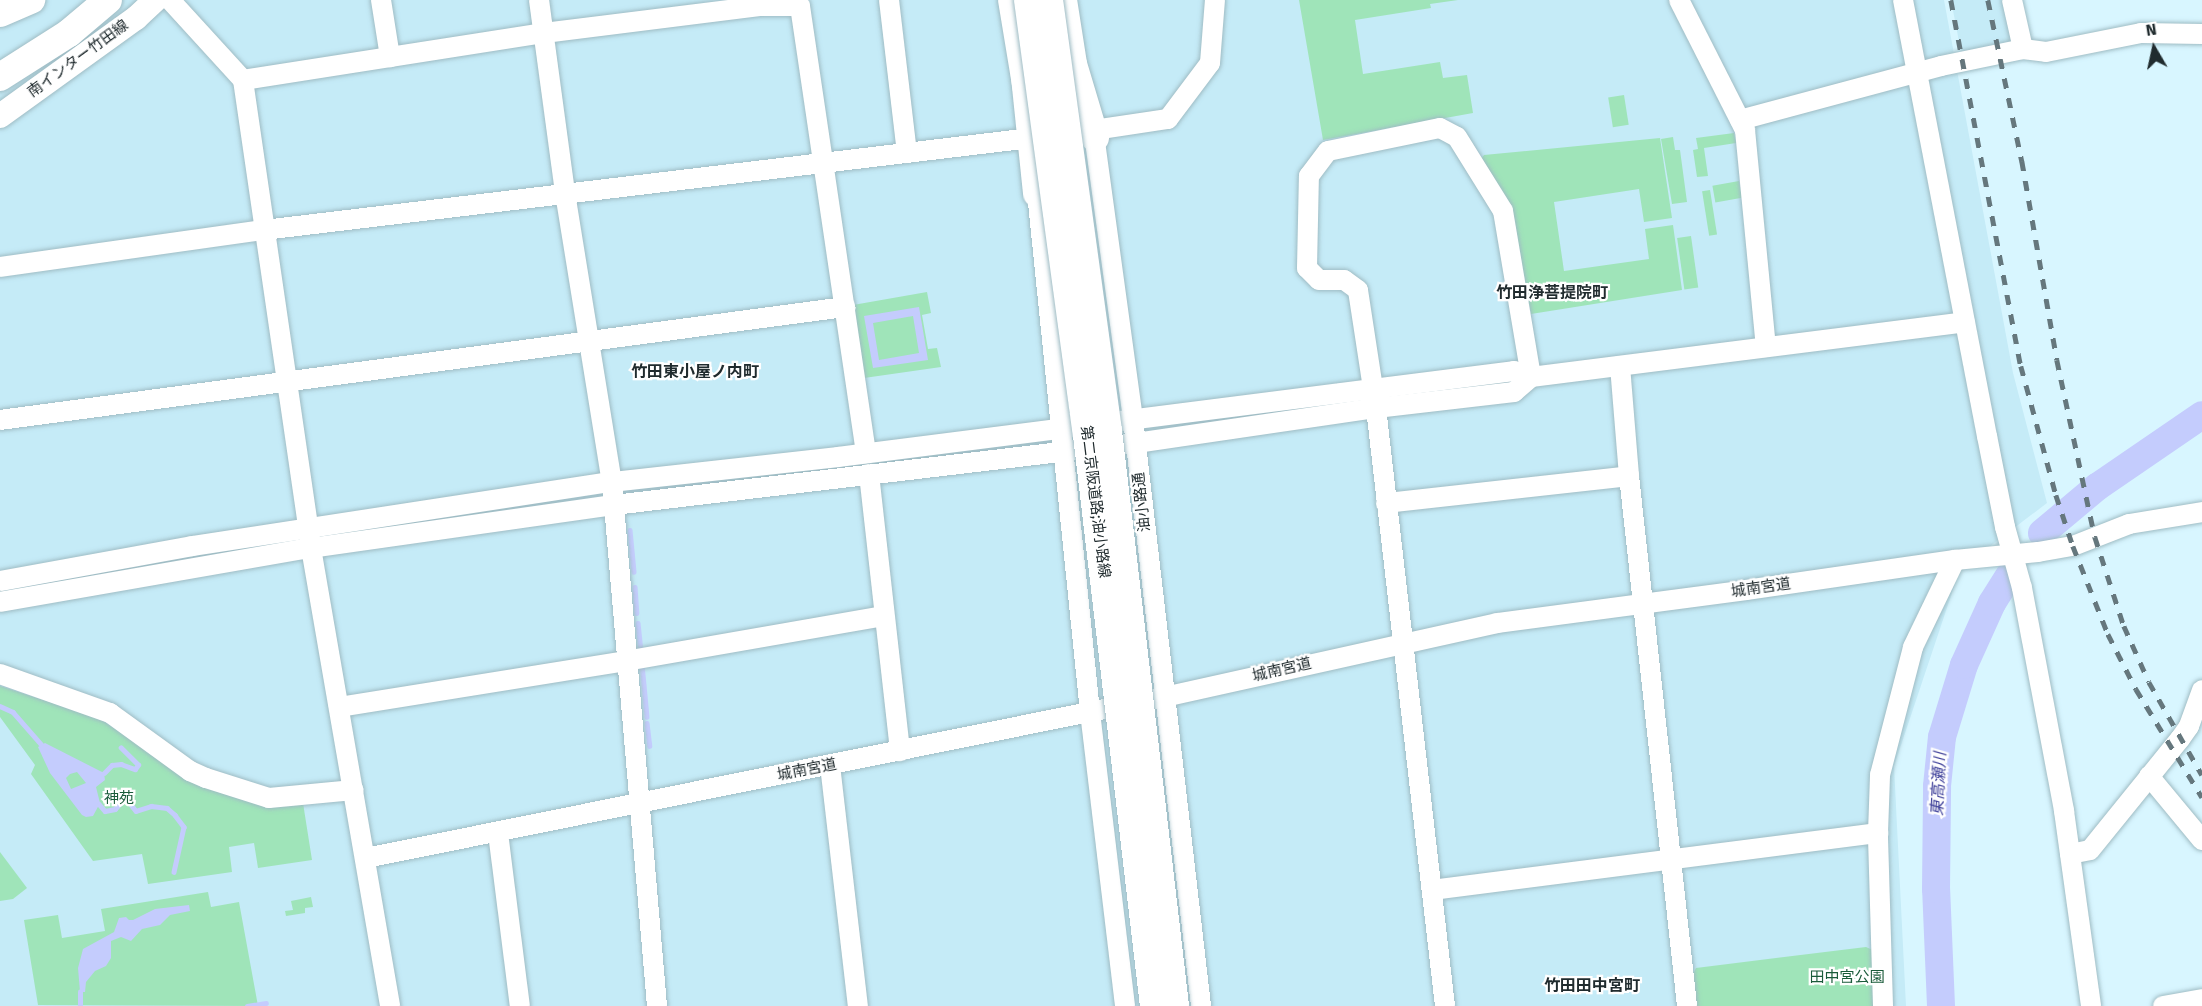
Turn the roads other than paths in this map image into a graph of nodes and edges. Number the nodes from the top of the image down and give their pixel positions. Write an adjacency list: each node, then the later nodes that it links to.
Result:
1 (5, 0): 19 (highway)
2 (31, 0): 21 (highway)
3 (108, 0): 27 (highway)
4 (155, 0): 29 (main road, 南インター竹田線)
5 (170, 0): 28 (street)
6 (381, 0): 25 (street)
7 (539, 0): 22 (street)
8 (889, 0): 33 (street)
9 (1008, 0): 32 (street)
10 (1016, 0): 36 (highway)
11 (1028, 0): 93 (highway, 第二京阪道路;油小路線, bridge)
12 (1049, 0): 94 (highway, 第二京阪道路;油小路線, bridge)
13 (1063, 0): 31 (highway)
14 (1074, 0): 31 (street, 油小路通)
15 (1215, 0): 31 (street)
16 (1679, 0): 30 (street)
17 (1903, 0): 26 (street)
18 (2012, 0): 24 (street)
19 (0, 3)
20 (761, 3): 22 (street); 34 (street)
21 (0, 13)
22 (544, 33): 25 (street); 35 (street)
23 (2202, 34): 24 (street)
24 (2023, 49): 26 (street)
25 (390, 57): 28 (street)
26 (1917, 73): 30 (street); 40 (street)
27 (0, 77)
28 (243, 80): 37 (street)
29 (0, 116)
30 (1740, 120): 42 (street)
31 (1094, 134): 48 (street, 油小路通)
32 (1031, 138): 33 (street); 36 (street)
33 (907, 153): 34 (street)
34 (823, 163): 35 (street); 39 (street)
35 (566, 193): 37 (street); 41 (street)
36 (1037, 193): 50 (street)
37 (264, 230): 38 (street); 45 (street)
38 (0, 267)
39 (845, 307): 41 (street); 53 (street)
40 (1965, 321): 42 (street); 62 (street)
41 (590, 340): 45 (street); 56 (street)
42 (1766, 347): 43 (street)
43 (1620, 366): 44 (street); 55 (street)
44 (1532, 377): 46 (street); 46 (street); 47 (street)
45 (286, 380): 49 (street); 60 (street)
46 (1373, 388): 47 (street); 48 (street)
47 (1376, 408): 51 (street); 57 (street)
48 (1133, 418): 50 (street); 51 (street, 油小路通)
49 (0, 420)
50 (1062, 428): 52 (street); 53 (street)
51 (1136, 443): 52 (street); 72 (street, 油小路通)
52 (1064, 452): 54 (street); 74 (street)
53 (866, 453): 56 (street)
54 (869, 474): 58 (street); 67 (street)
55 (1629, 476): 57 (street); 66 (street)
56 (612, 482): 58 (street); 60 (street)
57 (1386, 503): 68 (street)
58 (614, 505): 61 (street); 69 (street)
59 (2202, 512): 62 (street, 城南宮道)
60 (308, 528): 61 (street); 64 (street)
61 (311, 548): 65 (street); 73 (street)
62 (2013, 553): 63 (street, 城南宮道); 83 (street)
63 (1954, 560): 66 (street, 城南宮道); 81 (street)
64 (0, 581)
65 (0, 602)
66 (1643, 604): 68 (street, 城南宮道); 85 (street)
67 (883, 616): 69 (street); 75 (street)
68 (1402, 643): 72 (street, 城南宮道); 86 (street)
69 (626, 661): 73 (street); 79 (street)
70 (0, 674): 78 (street)
71 (2202, 690): 77 (street)
72 (1164, 697): 74 (street, 城南宮道); 95 (street, 油小路通)
73 (339, 707): 78 (street)
74 (1089, 712): 75 (street, 城南宮道); 92 (street)
75 (900, 751): 76 (street, 城南宮道)
76 (830, 765): 79 (street, 城南宮道); 91 (street)
77 (2149, 776): 82 (street); 83 (street)
78 (354, 790): 84 (street)
79 (639, 804): 80 (street, 城南宮道); 90 (street)
80 (498, 833): 84 (street, 城南宮道); 89 (street)
81 (1878, 833): 85 (street); 98 (street)
82 (2202, 840)
83 (2070, 854): 99 (street)
84 (366, 858): 88 (street)
85 (1672, 859): 86 (street); 97 (street)
86 (1432, 890): 96 (street)
87 (2202, 999): 100 (street)
88 (390, 1006)
89 (520, 1006)
90 (657, 1006)
91 (858, 1006)
92 (1125, 1006)
93 (1154, 1006)
94 (1175, 1006)
95 (1201, 1006)
96 (1444, 1006)
97 (1687, 1006)
98 (1882, 1006)
99 (2091, 1006)
100 (2163, 1006)

